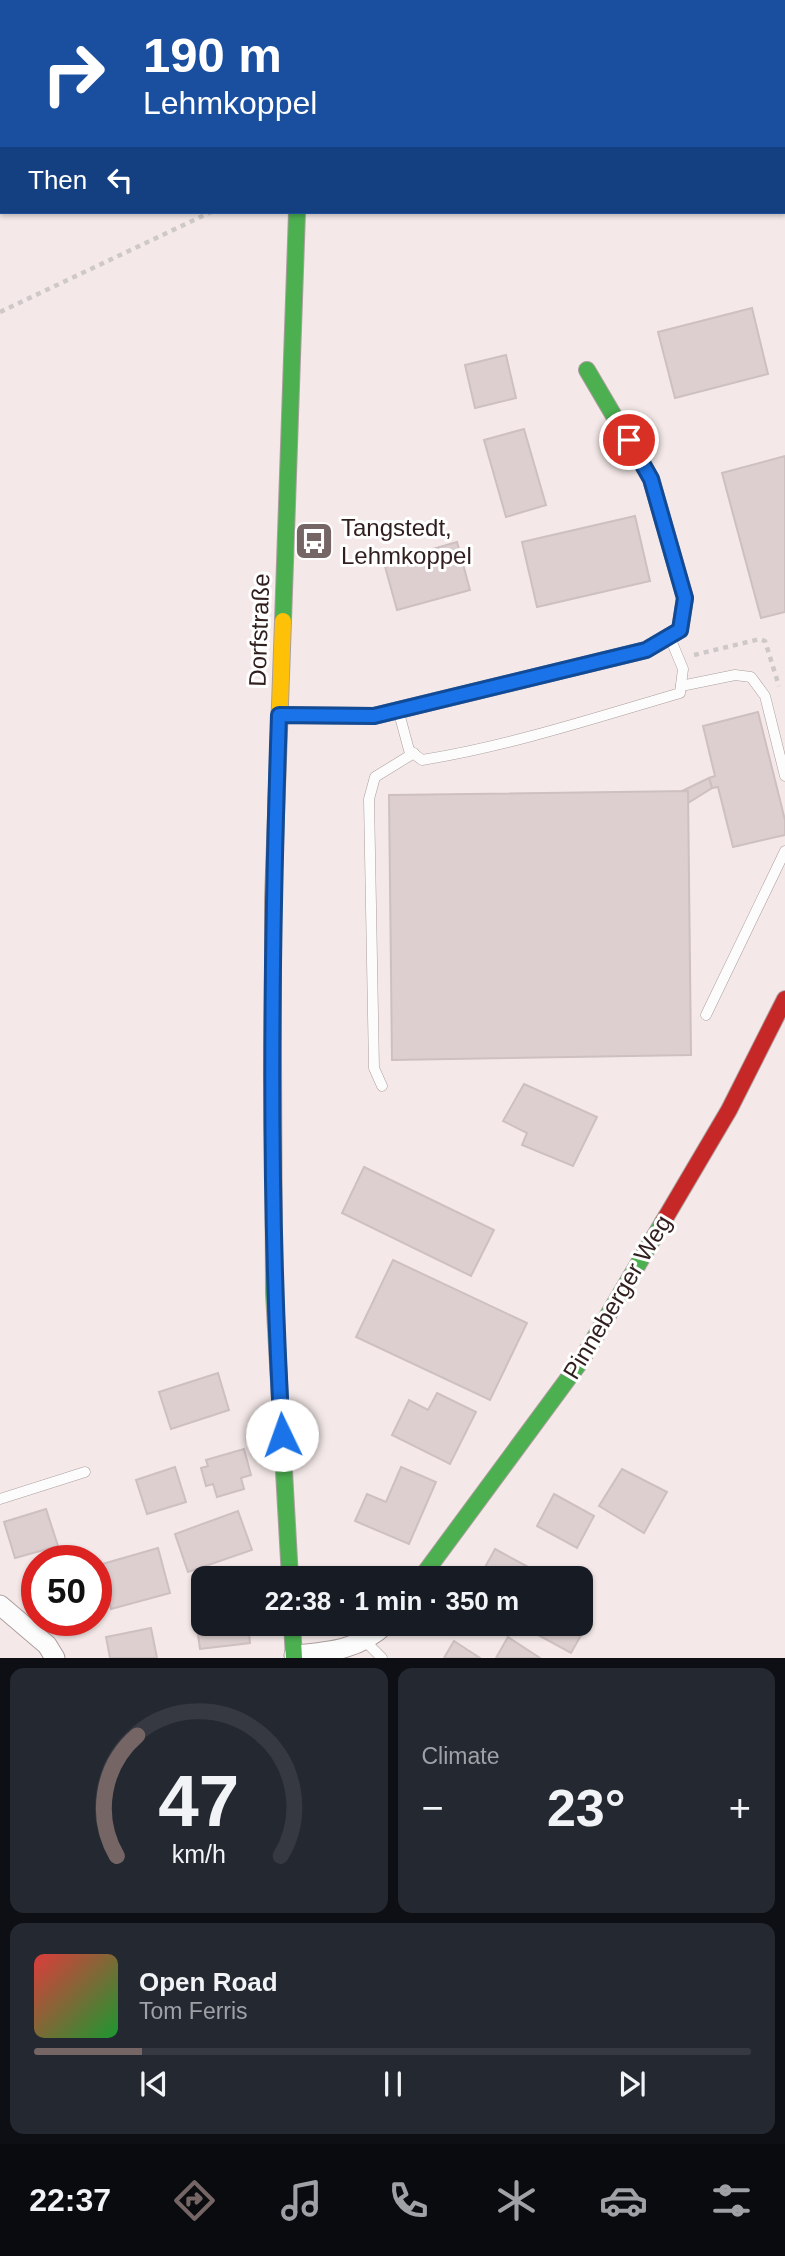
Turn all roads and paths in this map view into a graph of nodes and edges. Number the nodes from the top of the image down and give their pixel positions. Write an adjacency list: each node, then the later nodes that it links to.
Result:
1 (207, 214): 3 (path)
2 (297, 214): 8 (main road, Dorfstraße)
3 (0, 312)
4 (587, 370): 5 (main road)
5 (669, 636): 6 (lane); 7 (main road)
6 (681, 686): 9 (lane); 10 (lane)
7 (398, 710): 8 (main road); 9 (lane)
8 (279, 715): 17 (main road, Dorfstraße)
9 (414, 753): 14 (lane)
10 (785, 776)
11 (785, 851): 13 (lane)
12 (785, 999): 18 (main road, Pinneberger Weg)
13 (706, 1015)
14 (382, 1086)
15 (85, 1472): 16 (lane)
16 (0, 1499)
17 (289, 1566)
18 (430, 1566)
19 (0, 1605): 24 (street)
20 (293, 1636): 23 (main road)
21 (373, 1636): 22 (street)
22 (366, 1642): 23 (street); 25 (lane)
23 (294, 1656)
24 (55, 1657)
25 (382, 1657)

